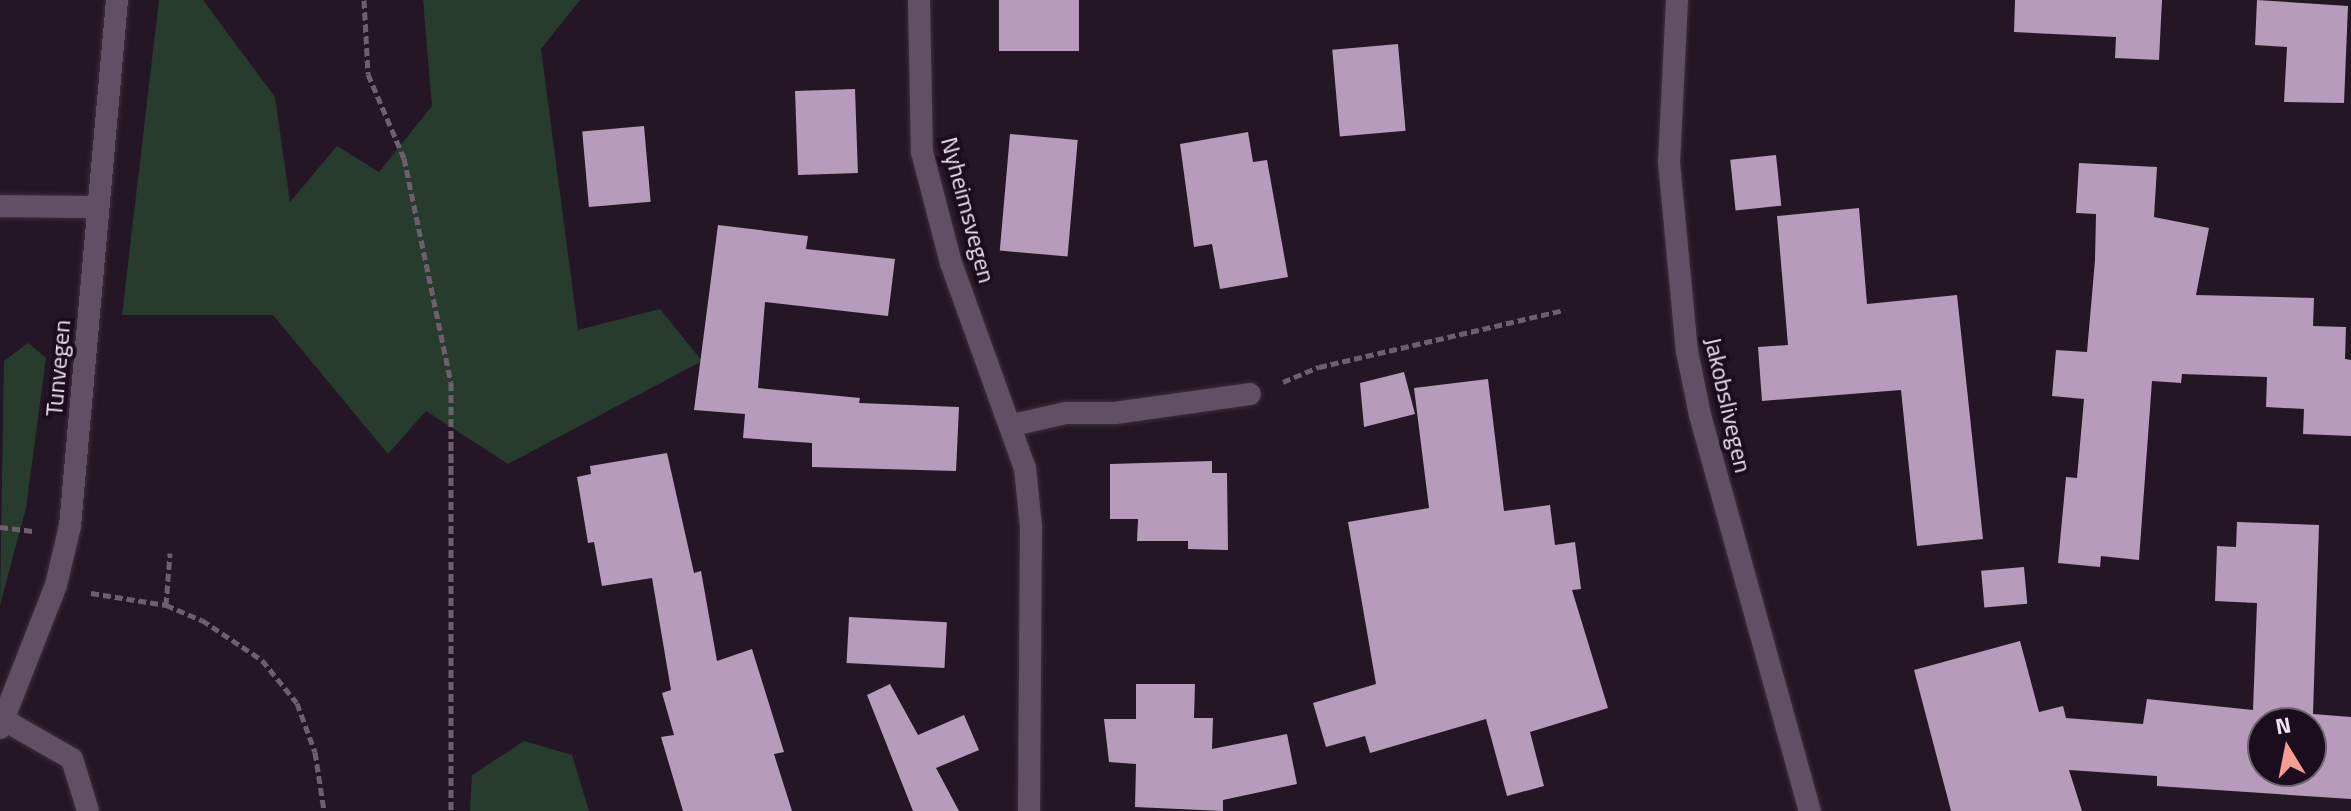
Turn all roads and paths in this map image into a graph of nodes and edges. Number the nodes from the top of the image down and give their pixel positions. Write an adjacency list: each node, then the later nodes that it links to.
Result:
1 (117, 0): 6 (street, Tunvegen)
2 (364, 0): 18 (path)
3 (919, 0): 9 (street, Nyheimsvegen)
4 (1677, 0): 20 (street, Jakobslivegen)
5 (0, 206): 6 (street)
6 (98, 207): 15 (street, Tunvegen)
7 (1564, 310): 8 (path)
8 (1250, 394): 9 (street)
9 (1013, 425): 19 (street, Nyheimsvegen)
10 (0, 527): 11 (path)
11 (35, 531)
12 (170, 553): 14 (path)
13 (82, 591): 14 (path)
14 (166, 605): 17 (path)
15 (2, 724): 16 (street)
16 (88, 811)
17 (324, 811)
18 (451, 811)
19 (1029, 811)
20 (1810, 811)

